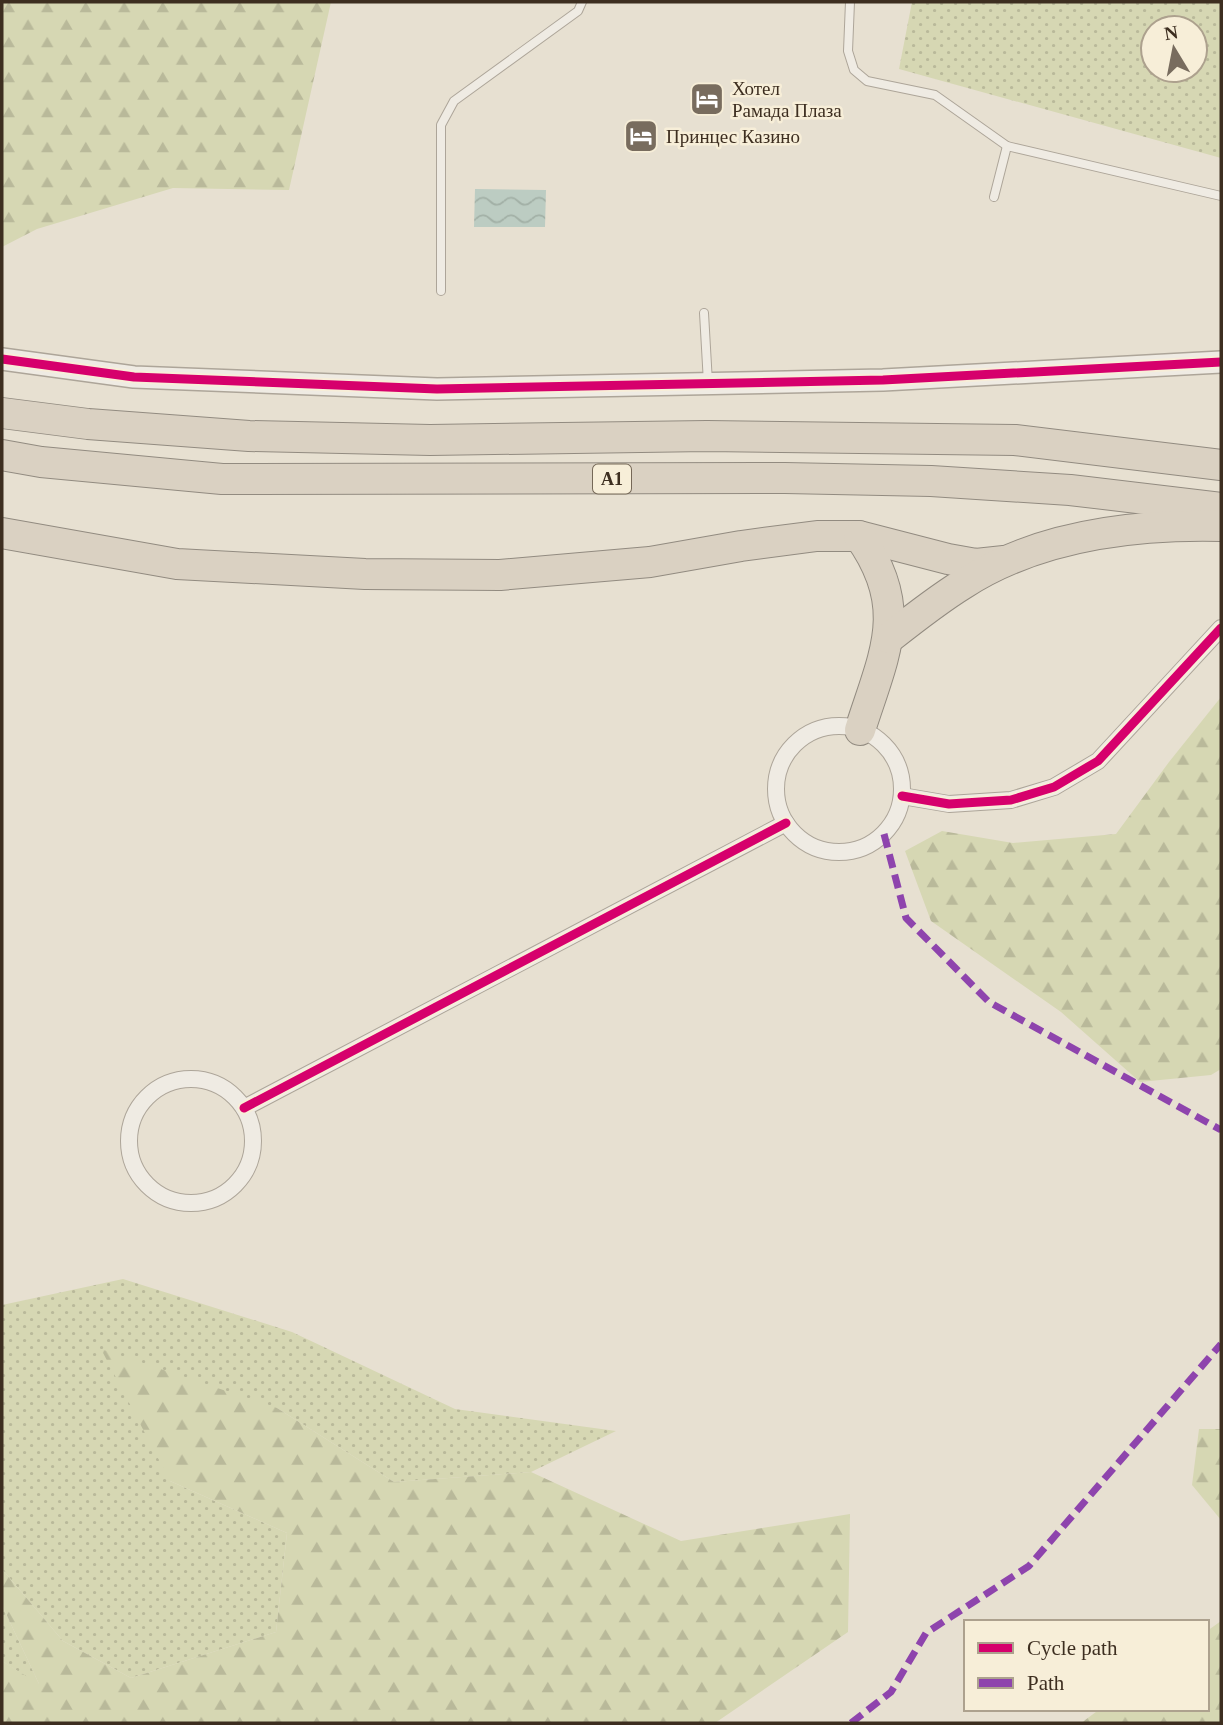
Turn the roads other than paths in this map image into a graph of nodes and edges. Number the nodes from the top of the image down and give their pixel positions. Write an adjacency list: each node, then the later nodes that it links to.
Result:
1 (582, 2): 6 (lane)
2 (850, 2): 3 (lane)
3 (1007, 146): 4 (lane); 5 (lane)
4 (1221, 196)
5 (994, 197)
6 (441, 291)
7 (704, 313): 10 (lane)
8 (2, 359): 10 (street)
9 (1221, 362): 10 (street)
10 (709, 383)
11 (2, 413): 13 (highway, A1)
12 (2, 455): 14 (highway, A1)
13 (1221, 465)
14 (1221, 508)
15 (1221, 526): 18 (highway)
16 (2, 533): 17 (highway)
17 (859, 536): 18 (highway); 20 (highway)
18 (1004, 561): 20 (highway)
19 (1221, 628): 22 (street)
20 (889, 638): 21 (highway)
21 (860, 730): 22 (street); 23 (street)
22 (902, 796): 23 (street)
23 (786, 823): 24 (street)
24 (244, 1108): 24 (street)

